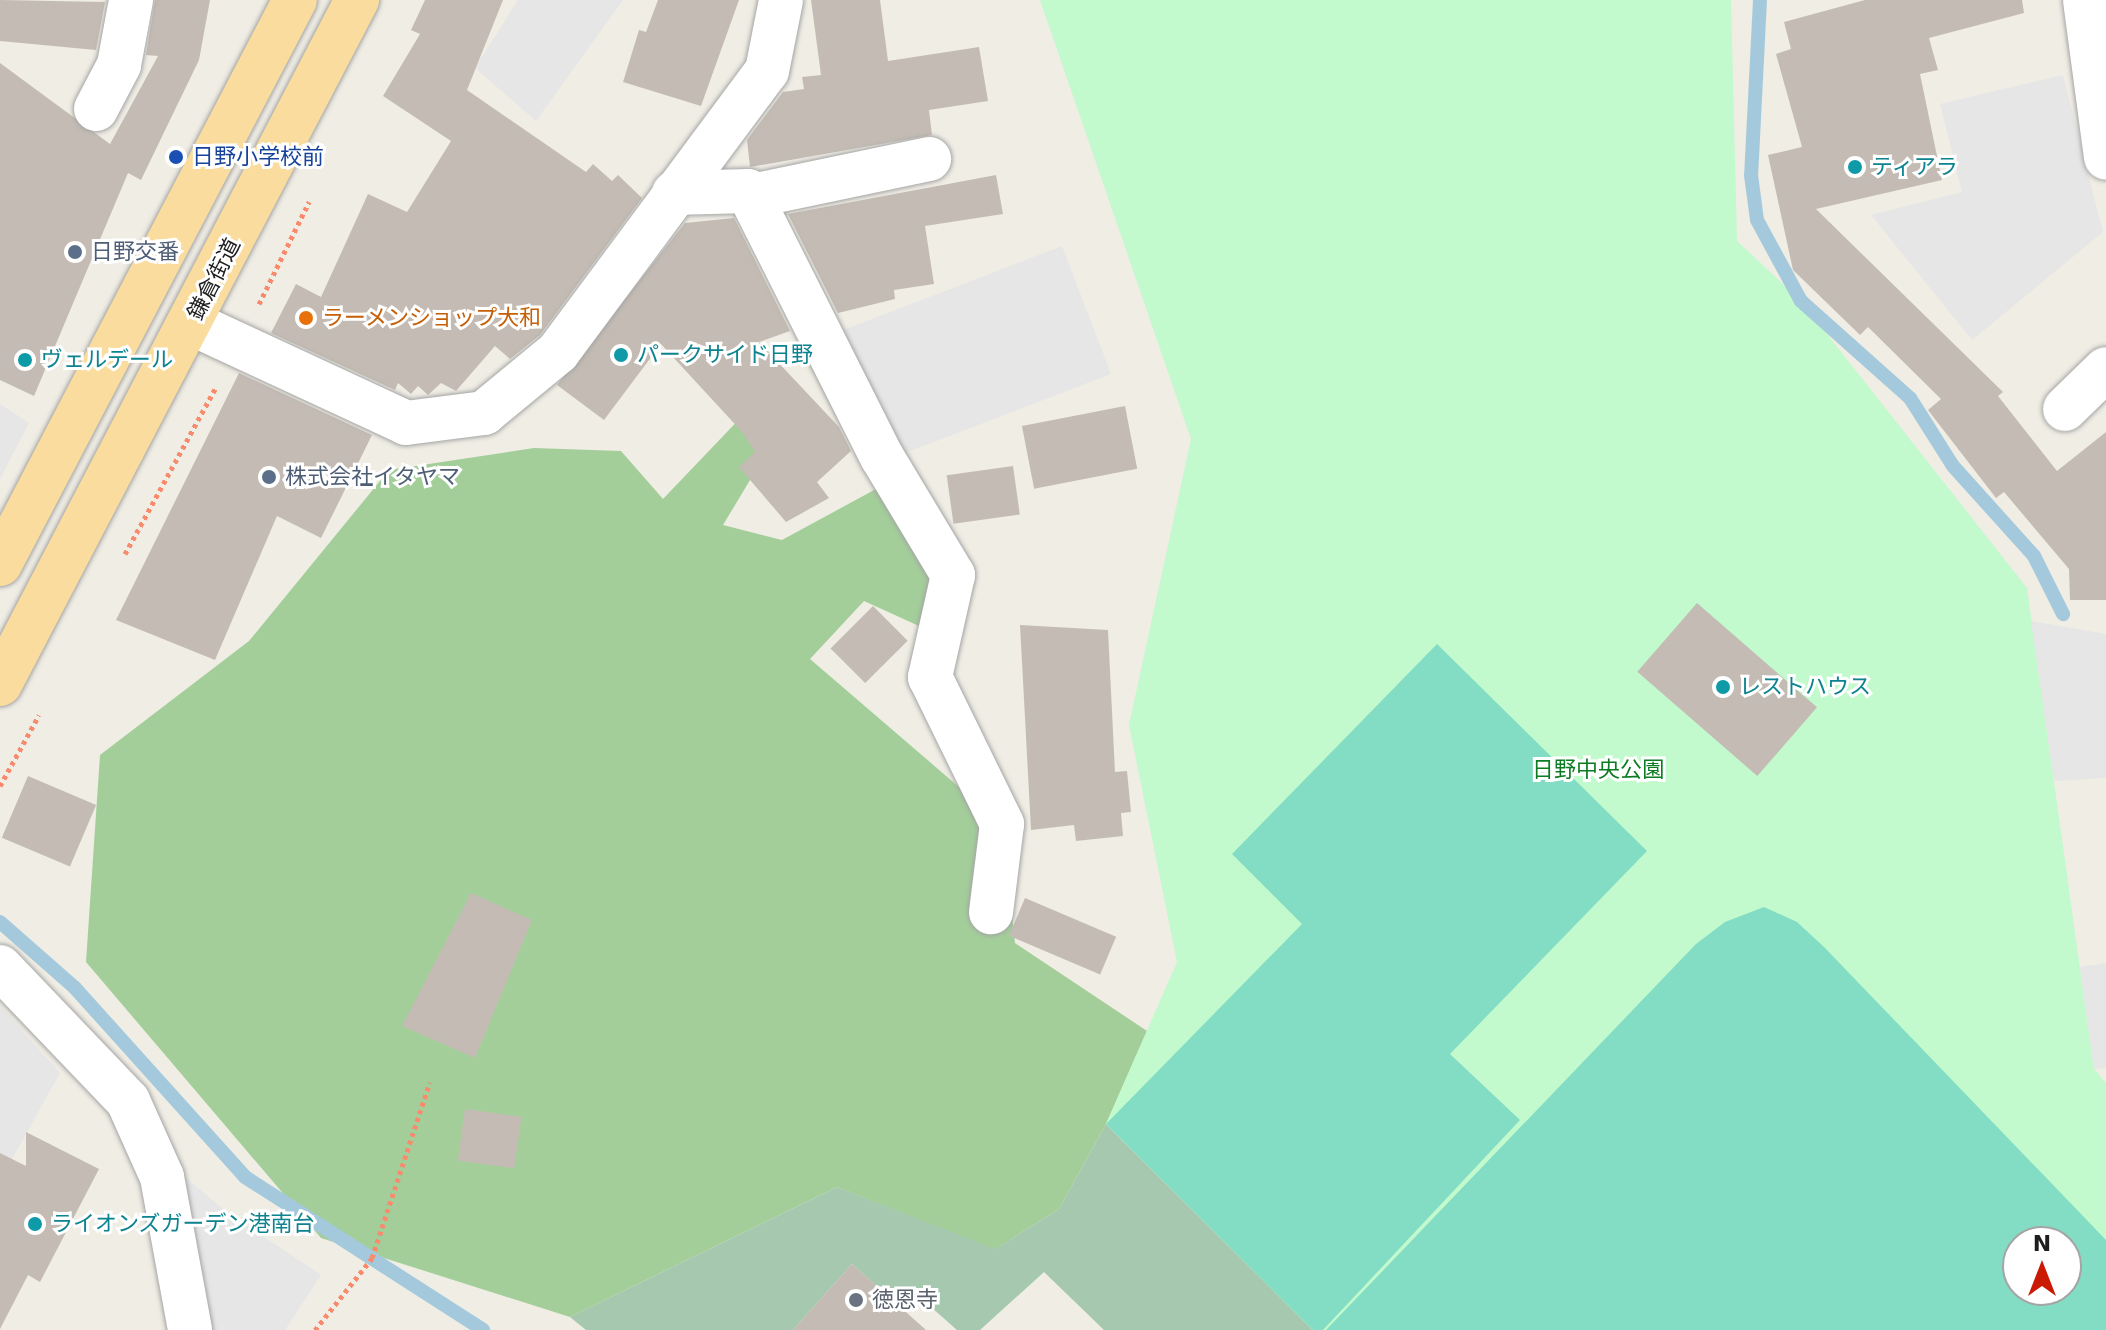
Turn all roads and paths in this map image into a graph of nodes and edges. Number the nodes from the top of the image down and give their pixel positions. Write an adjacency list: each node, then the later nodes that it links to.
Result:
1 (131, 0): 6 (street)
2 (295, 0): 14 (main road)
3 (357, 0): 11 (main road, 鎌倉街道)
4 (781, 0): 9 (street)
5 (2085, 0): 7 (street)
6 (96, 109)
7 (2106, 158)
8 (929, 159): 10 (street)
9 (674, 193): 10 (street); 11 (street)
10 (752, 196): 16 (street)
11 (191, 323): 15 (main road, 鎌倉街道)
12 (2106, 369): 13 (street)
13 (2065, 409)
14 (0, 564)
15 (0, 684)
16 (991, 912)
17 (0, 967): 19 (street)
18 (430, 1082): 20 (path)
19 (190, 1330)
20 (315, 1330)

